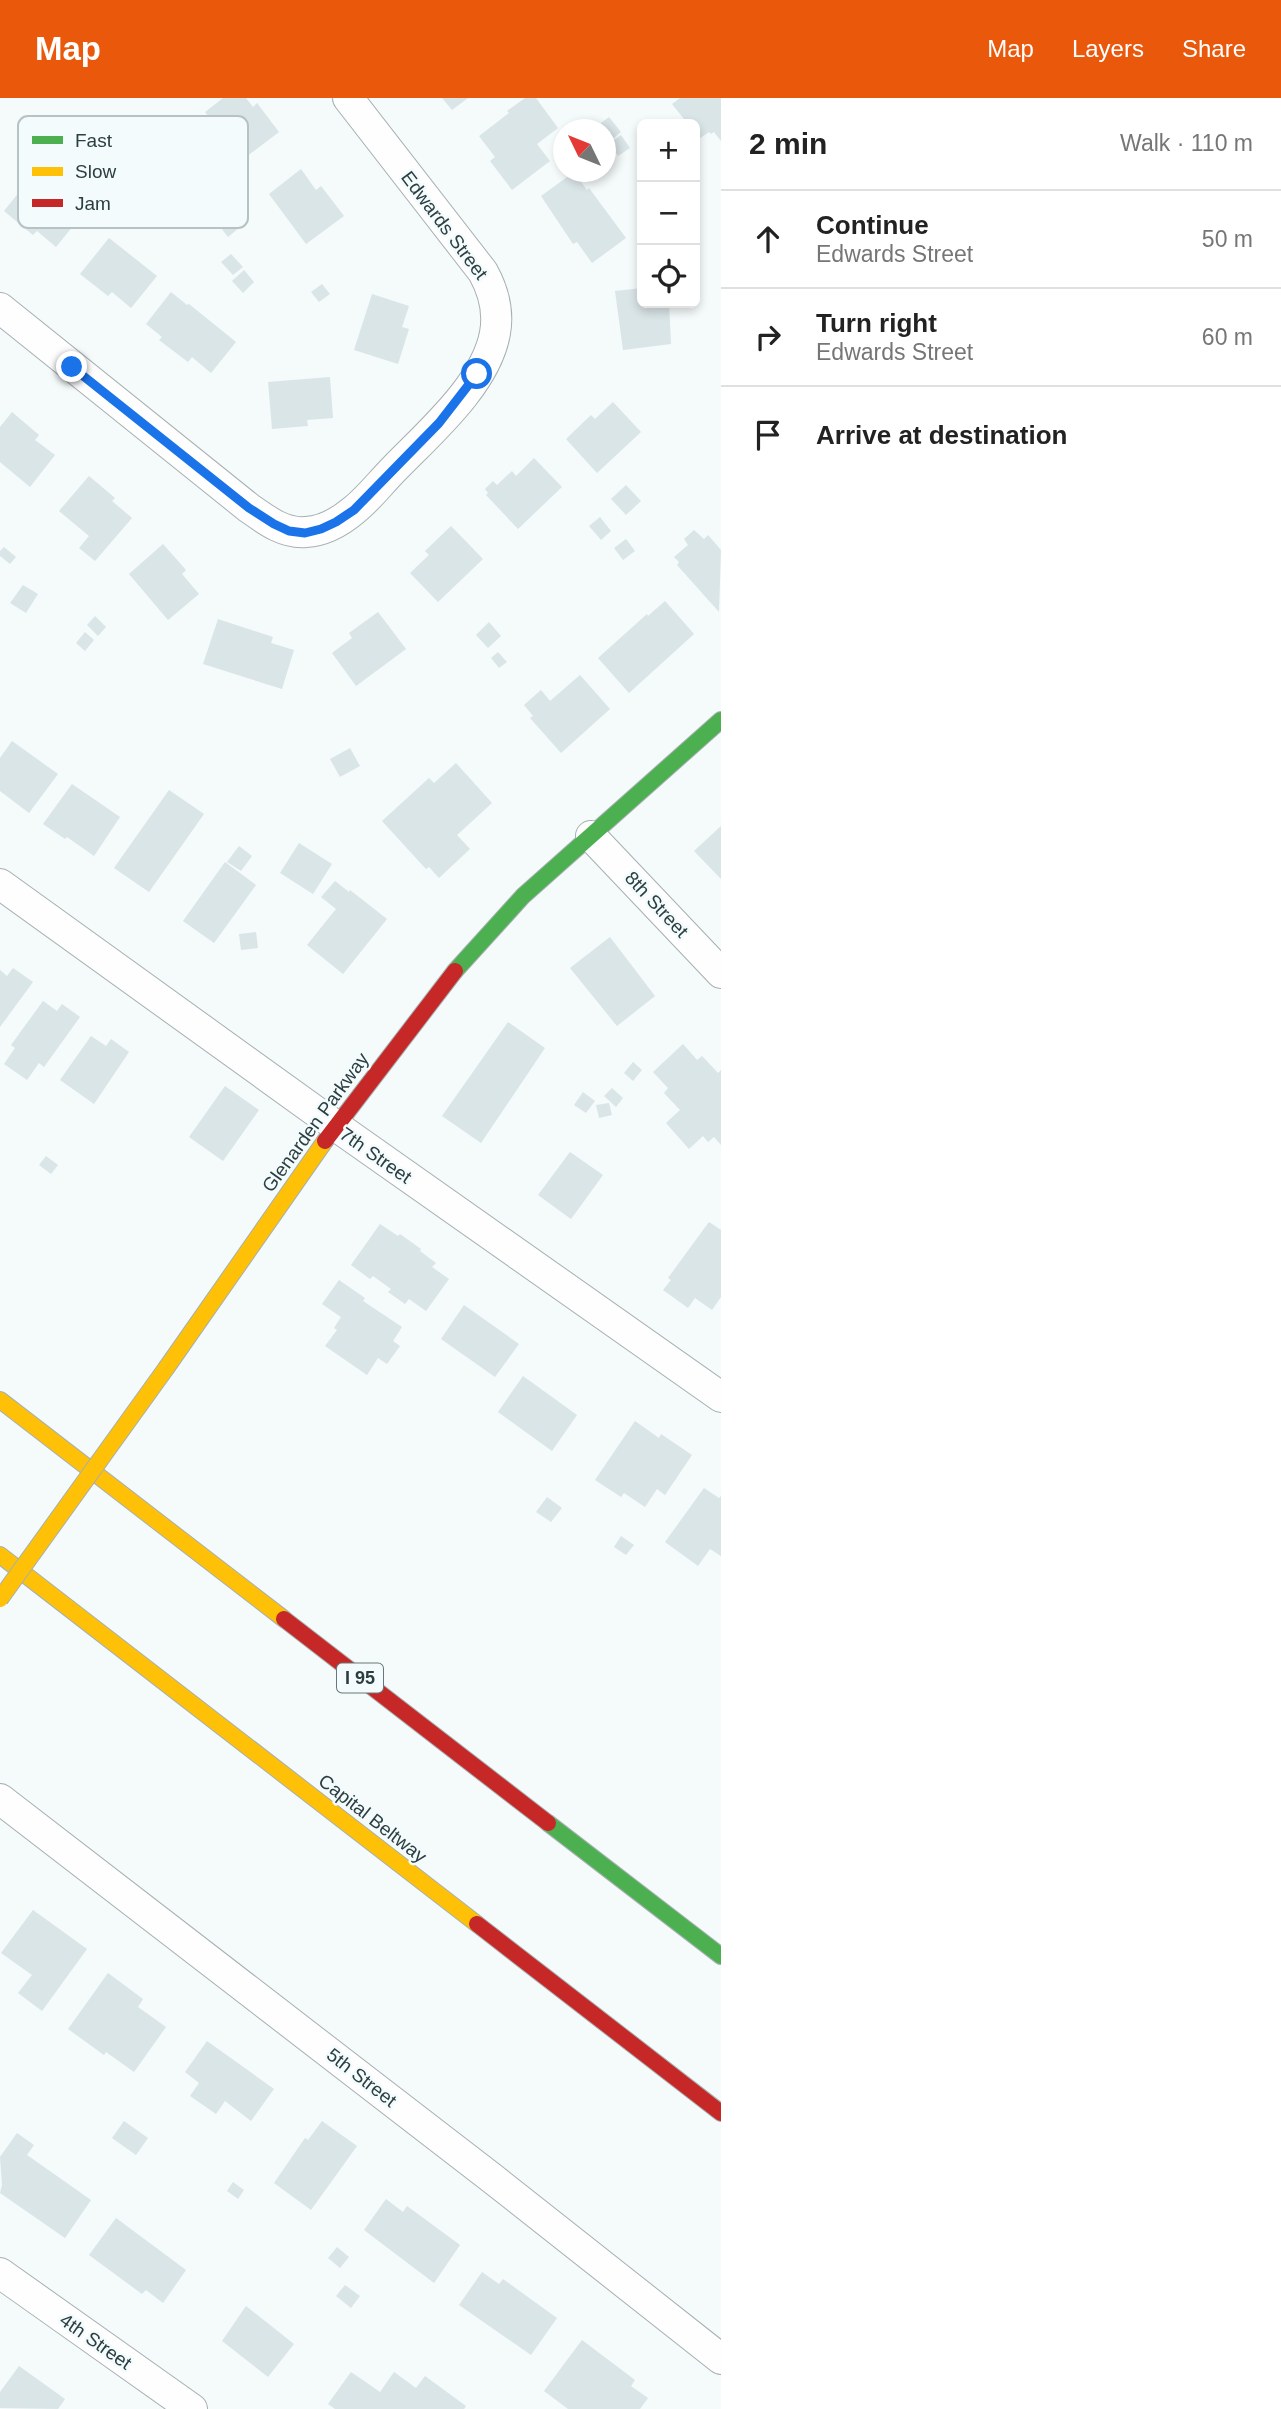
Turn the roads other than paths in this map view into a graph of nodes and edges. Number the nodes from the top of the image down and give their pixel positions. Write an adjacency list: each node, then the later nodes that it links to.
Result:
1 (348, 98): 2 (street, Edwards Street)
2 (0, 308)
3 (721, 720): 4 (main road, Glenarden Parkway)
4 (591, 836): 6 (street, 8th Street); 7 (main road, Glenarden Parkway)
5 (0, 884): 7 (street, 7th Street)
6 (721, 973)
7 (336, 1126): 8 (street, 7th Street); 11 (main road, Glenarden Parkway, bridge)
8 (721, 1397)
9 (0, 1400): 13 (main road, I 95)
10 (0, 1555): 14 (main road, Capital Beltway)
11 (0, 1599)
12 (0, 1799): 16 (street, 5th Street)
13 (721, 1956)
14 (721, 2113)
15 (0, 2273): 17 (street, 4th Street)
16 (721, 2359)
17 (192, 2409)

